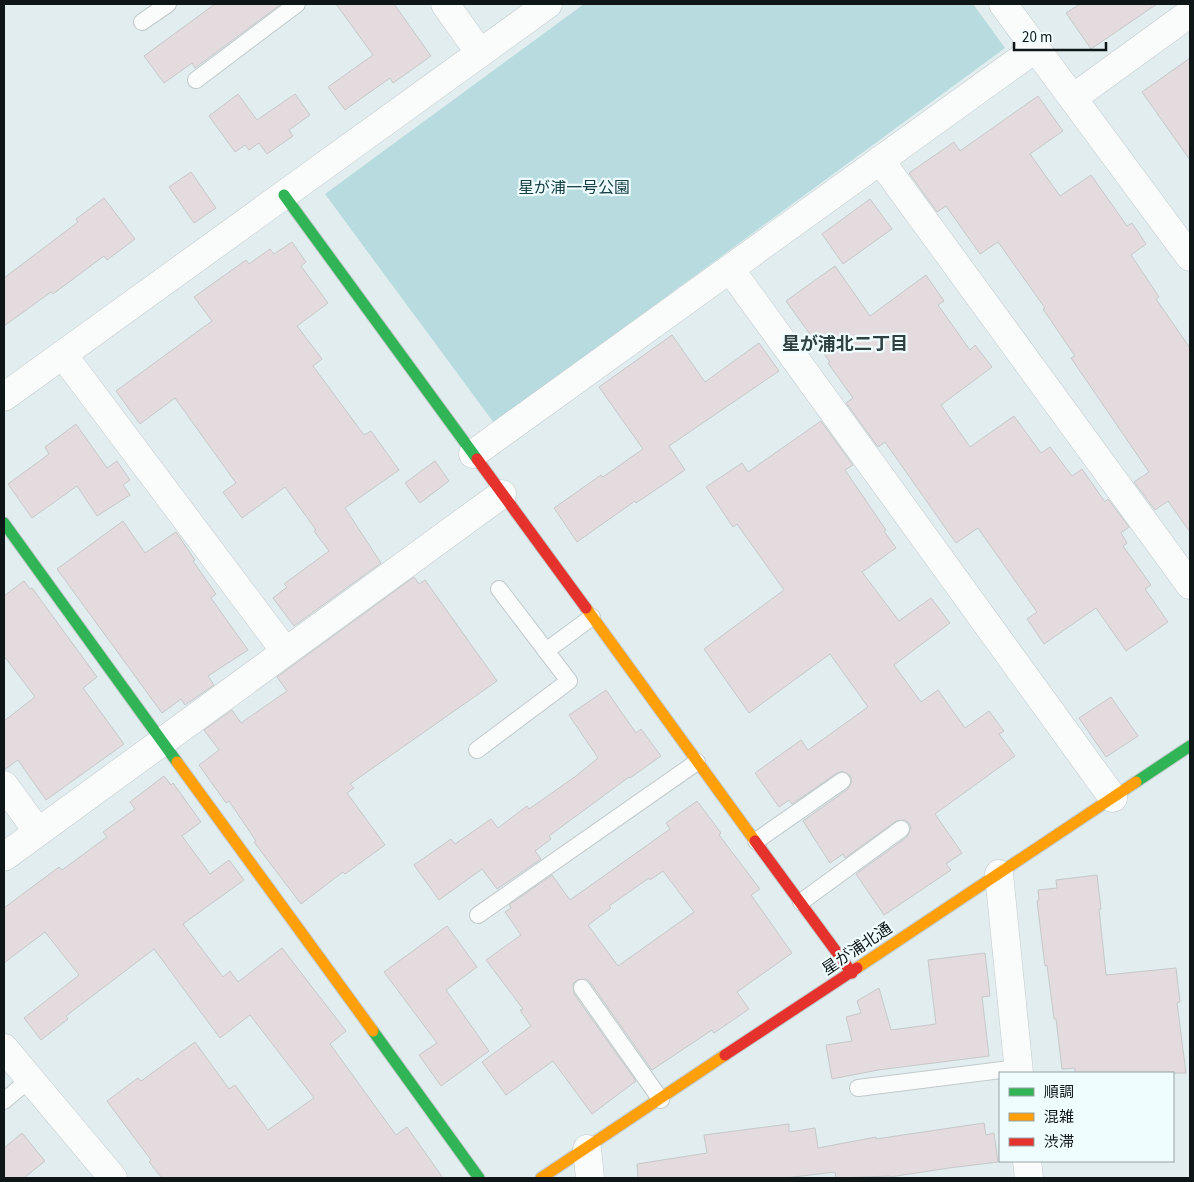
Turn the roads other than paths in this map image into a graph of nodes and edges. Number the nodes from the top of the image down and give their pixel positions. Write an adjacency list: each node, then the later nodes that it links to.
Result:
1 (168, 4): 7 (lane)
2 (297, 4): 10 (lane)
3 (445, 4): 9 (street)
4 (548, 4): 9 (street)
5 (1003, 4): 8 (street)
6 (1190, 13): 11 (street)
7 (142, 22)
8 (1036, 48): 11 (street); 12 (street)
9 (480, 53): 13 (street)
10 (196, 80)
11 (1073, 98): 14 (street)
12 (880, 160): 15 (street); 21 (street)
13 (284, 195): 16 (street); 18 (street)
14 (1190, 257)
15 (730, 269): 18 (street); 32 (street)
16 (63, 355): 17 (street); 24 (street)
17 (4, 397)
18 (473, 454): 19 (street)
19 (502, 494): 23 (street); 24 (street)
20 (4, 523): 26 (street)
21 (1190, 585)
22 (499, 589): 25 (lane)
23 (592, 617): 25 (lane); 29 (street)
24 (285, 651): 26 (street)
25 (546, 651): 28 (lane)
26 (162, 741): 34 (street); 53 (street)
27 (1190, 746): 32 (street, 星が浦北通)
28 (477, 750)
29 (698, 762): 35 (street); 39 (lane)
30 (842, 780): 35 (lane)
31 (4, 785): 34 (street)
32 (1113, 798): 37 (street, 星が浦北通)
33 (901, 829): 38 (lane)
34 (38, 832): 36 (street)
35 (756, 841): 38 (street)
36 (4, 857)
37 (1000, 874): 40 (street, 星が浦北通); 43 (street)
38 (801, 902): 40 (street)
39 (478, 915)
40 (852, 972): 48 (street, 星が浦北通)
41 (582, 988): 48 (lane)
42 (4, 1048): 46 (street)
43 (1018, 1070): 45 (lane)
44 (999, 1072): 47 (lane)
45 (1000, 1072)
46 (30, 1079): 49 (lane); 52 (street)
47 (858, 1088)
48 (661, 1100): 50 (street, 星が浦北通)
49 (4, 1101)
50 (587, 1149): 54 (street, 星が浦北通); 55 (street)
51 (1027, 1162): 56 (street)
52 (113, 1178)
53 (479, 1178)
54 (541, 1178)
55 (590, 1178)
56 (1029, 1178)

